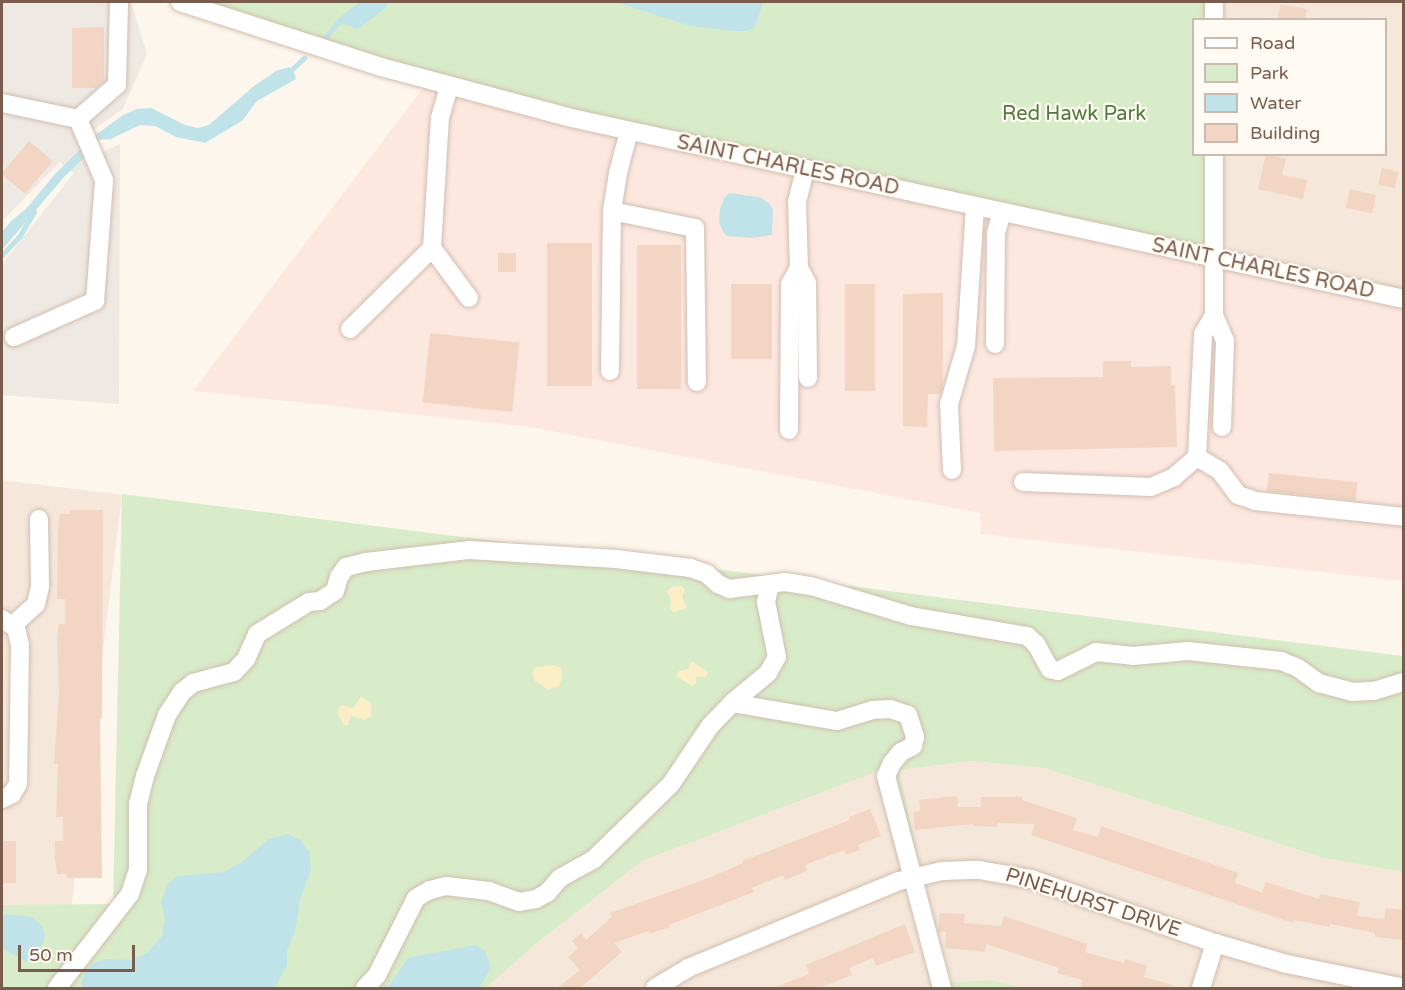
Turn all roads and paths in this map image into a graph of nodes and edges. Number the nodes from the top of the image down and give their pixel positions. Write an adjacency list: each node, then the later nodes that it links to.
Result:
1 (119, 2): 7 (street)
2 (180, 2): 5 (street, SAINT CHARLES ROAD)
3 (1214, 2): 4 (street)
4 (1214, 18)
5 (449, 87): 8 (street, SAINT CHARLES ROAD); 14 (street)
6 (2, 103): 7 (street)
7 (78, 119): 21 (street)
8 (630, 131): 10 (street, SAINT CHARLES ROAD); 12 (street)
9 (1214, 156): 15 (street)
10 (806, 169): 11 (street, SAINT CHARLES ROAD); 16 (street)
11 (975, 206): 13 (street, SAINT CHARLES ROAD); 29 (street)
12 (612, 211): 23 (street); 25 (street)
13 (1002, 212): 15 (street, SAINT CHARLES ROAD); 22 (street)
14 (432, 248): 17 (street); 20 (street)
15 (1214, 258): 18 (street, SAINT CHARLES ROAD); 19 (street)
16 (799, 268): 24 (street); 27 (street)
17 (469, 298)
18 (1404, 299)
19 (1214, 315): 26 (street); 28 (street)
20 (350, 329)
21 (14, 337)
22 (995, 344)
23 (610, 371)
24 (808, 378)
25 (697, 382)
26 (1222, 427)
27 (789, 430)
28 (1197, 457): 30 (street); 31 (street)
29 (952, 470)
30 (1023, 482)
31 (1404, 517)
32 (39, 519): 34 (street)
33 (770, 584): 35 (street); 36 (street); 40 (street)
34 (8, 622): 37 (street)
35 (1404, 682)
36 (732, 703): 38 (street); 41 (street)
37 (2, 799)
38 (913, 878): 39 (street, PINEHURST DRIVE); 42 (street, PINEHURST DRIVE); 43 (street)
39 (1215, 943): 44 (street); 45 (street, PINEHURST DRIVE)
40 (57, 988)
41 (365, 988)
42 (655, 988)
43 (942, 988)
44 (1201, 988)
45 (1404, 988)

